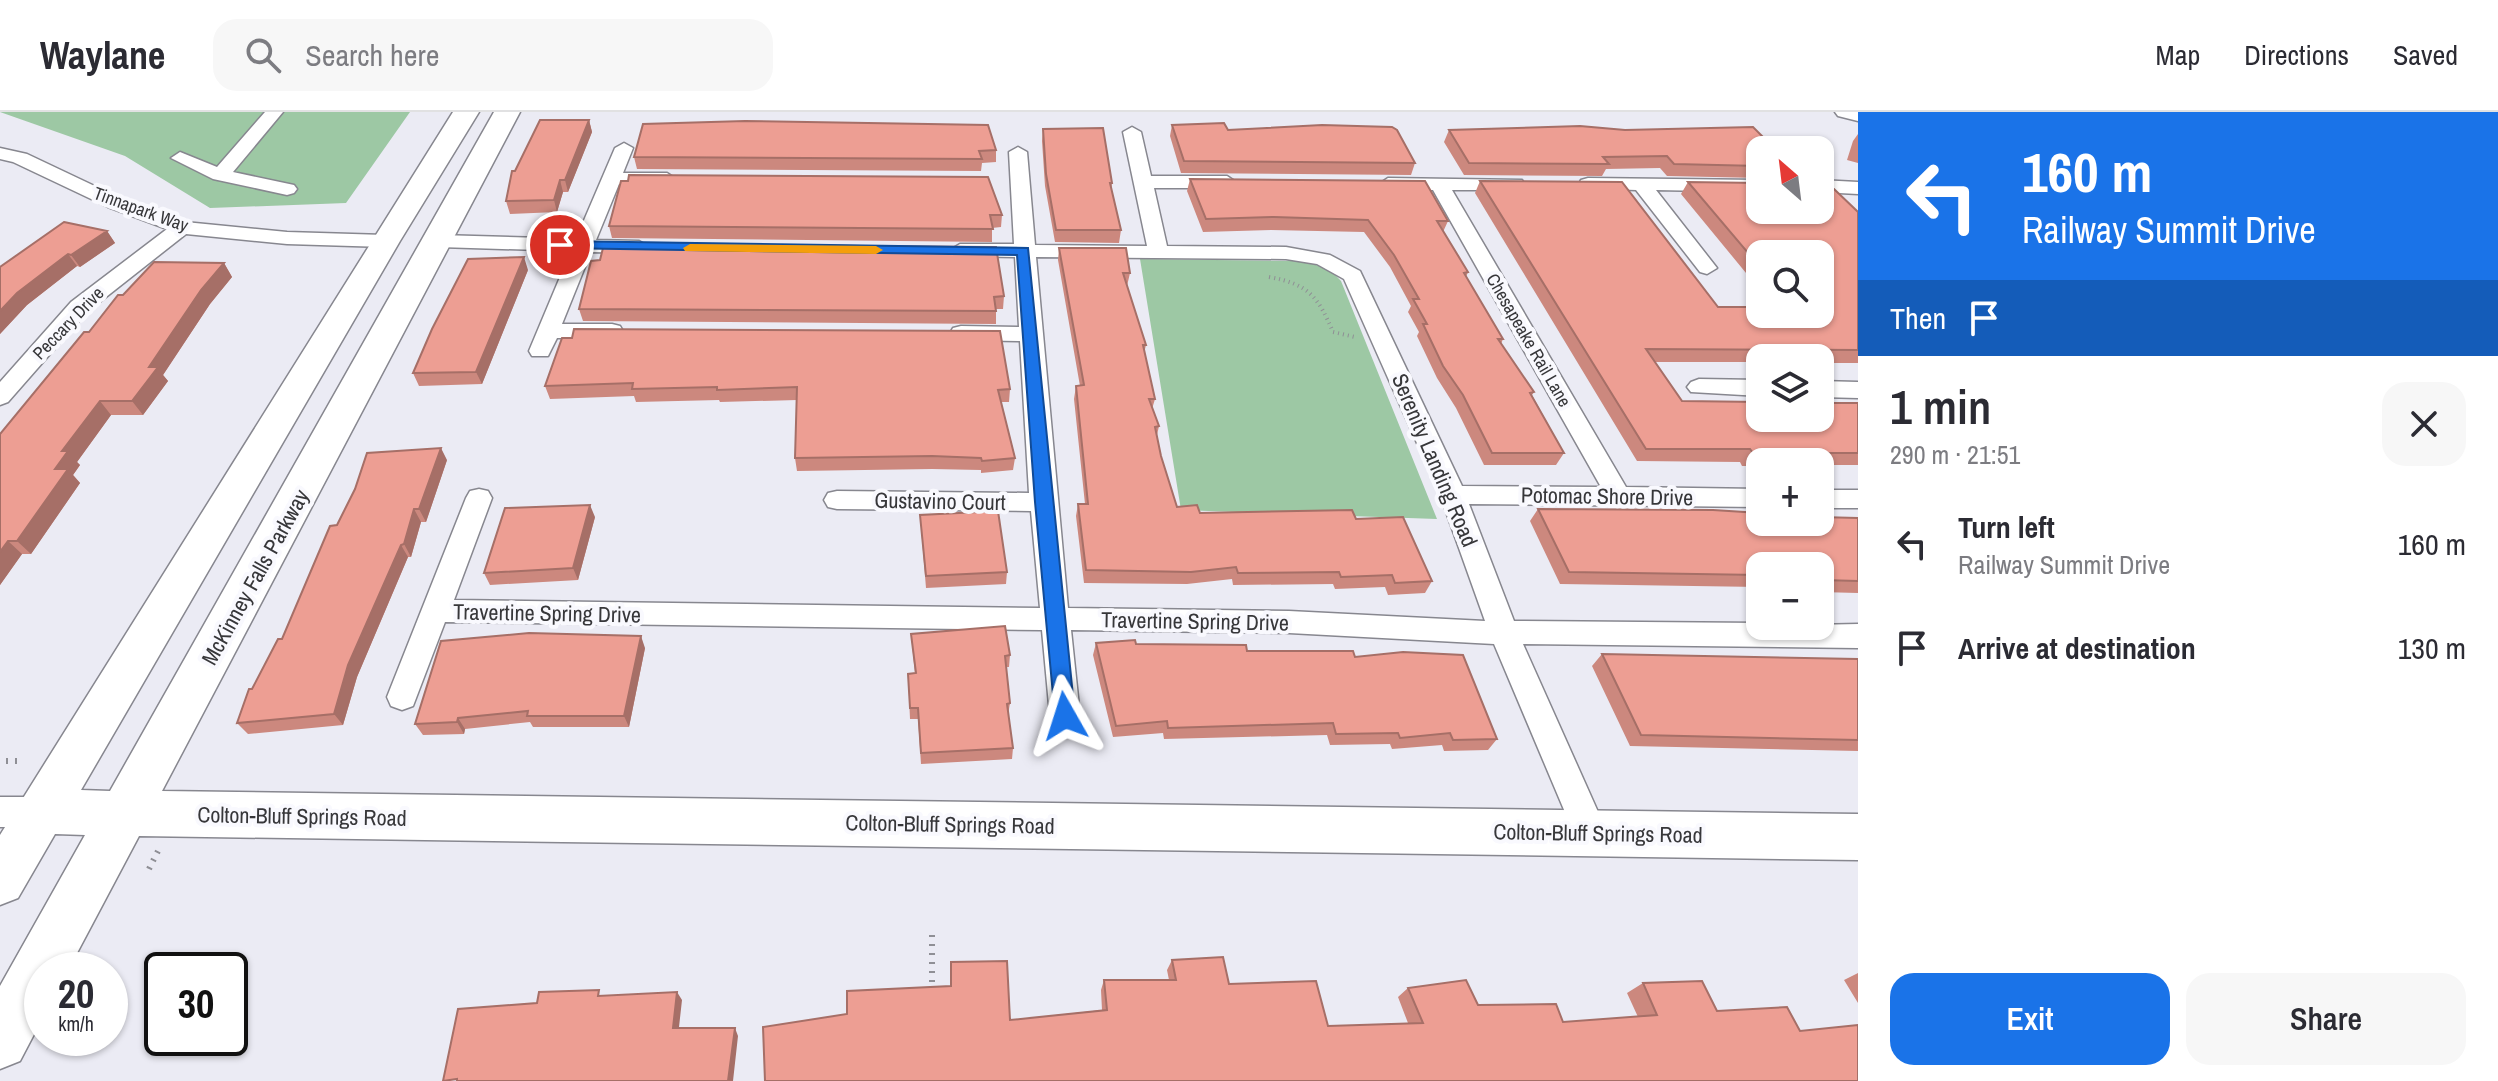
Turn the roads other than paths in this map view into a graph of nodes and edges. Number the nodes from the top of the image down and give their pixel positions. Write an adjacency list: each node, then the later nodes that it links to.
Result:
1 (274, 112): 11 (street)
2 (466, 112): 26 (main road)
3 (507, 112): 27 (main road, McKinney Falls Parkway)
4 (1844, 112): 5 (street)
5 (1858, 116)
6 (1132, 132): 14 (street)
7 (624, 148): 12 (street)
8 (1018, 152): 31 (street)
9 (0, 153): 25 (street, Tinnapark Way)
10 (180, 158): 11 (street)
11 (220, 175): 23 (street)
12 (612, 178): 13 (street); 28 (street)
13 (681, 179)
14 (1144, 182): 15 (street); 32 (street)
15 (1240, 182)
16 (1362, 183): 17 (street)
17 (1439, 184): 18 (street); 43 (street, Chesapeake Rail Lane)
18 (1533, 184)
19 (1564, 184): 20 (street)
20 (1642, 185): 21 (street); 33 (street)
21 (1746, 186)
22 (1834, 188): 24 (street)
23 (287, 189)
24 (1854, 191)
25 (182, 228): 26 (street, Tinnapark Way); 41 (street, Peccary Drive)
26 (385, 241): 27 (main road); 56 (main road)
27 (439, 241): 28 (street); 57 (main road, McKinney Falls Parkway)
28 (584, 247): 29 (street); 34 (street)
29 (662, 248)
30 (945, 250): 31 (street, Serenity Landing Road)
31 (1024, 251): 32 (street, Serenity Landing Road); 36 (street)
32 (1158, 251): 42 (street, Serenity Landing Road)
33 (1707, 268)
34 (642, 331)
35 (937, 333): 36 (street)
36 (1030, 334): 49 (street)
37 (1699, 387): 38 (street)
38 (1746, 388)
39 (1834, 389): 40 (street)
40 (1858, 390)
41 (0, 397)
42 (1453, 495): 43 (street, Potomac Shore Drive); 52 (street, Serenity Landing Road)
43 (1619, 497): 45 (street, Potomac Shore Drive)
44 (479, 498): 50 (street)
45 (1746, 498)
46 (1834, 499): 47 (street)
47 (1858, 499)
48 (837, 500): 49 (street, Gustavino Court)
49 (1043, 502): 51 (street)
50 (436, 611): 51 (street, Travertine Spring Drive); 54 (street)
51 (1055, 620): 52 (street, Travertine Spring Drive); 55 (street)
52 (1504, 633): 53 (street, Travertine Spring Drive); 58 (street, Serenity Landing Road)
53 (1858, 636)
54 (402, 697)
55 (1065, 716)
56 (21, 812): 57 (main road, Colton-Bluff Springs Road); 60 (main road)
57 (126, 814): 58 (main road, Colton-Bluff Springs Road); 61 (main road, McKinney Falls Parkway)
58 (1590, 832): 59 (main road, Colton-Bluff Springs Road)
59 (1858, 837)
60 (0, 881)
61 (0, 1041)

